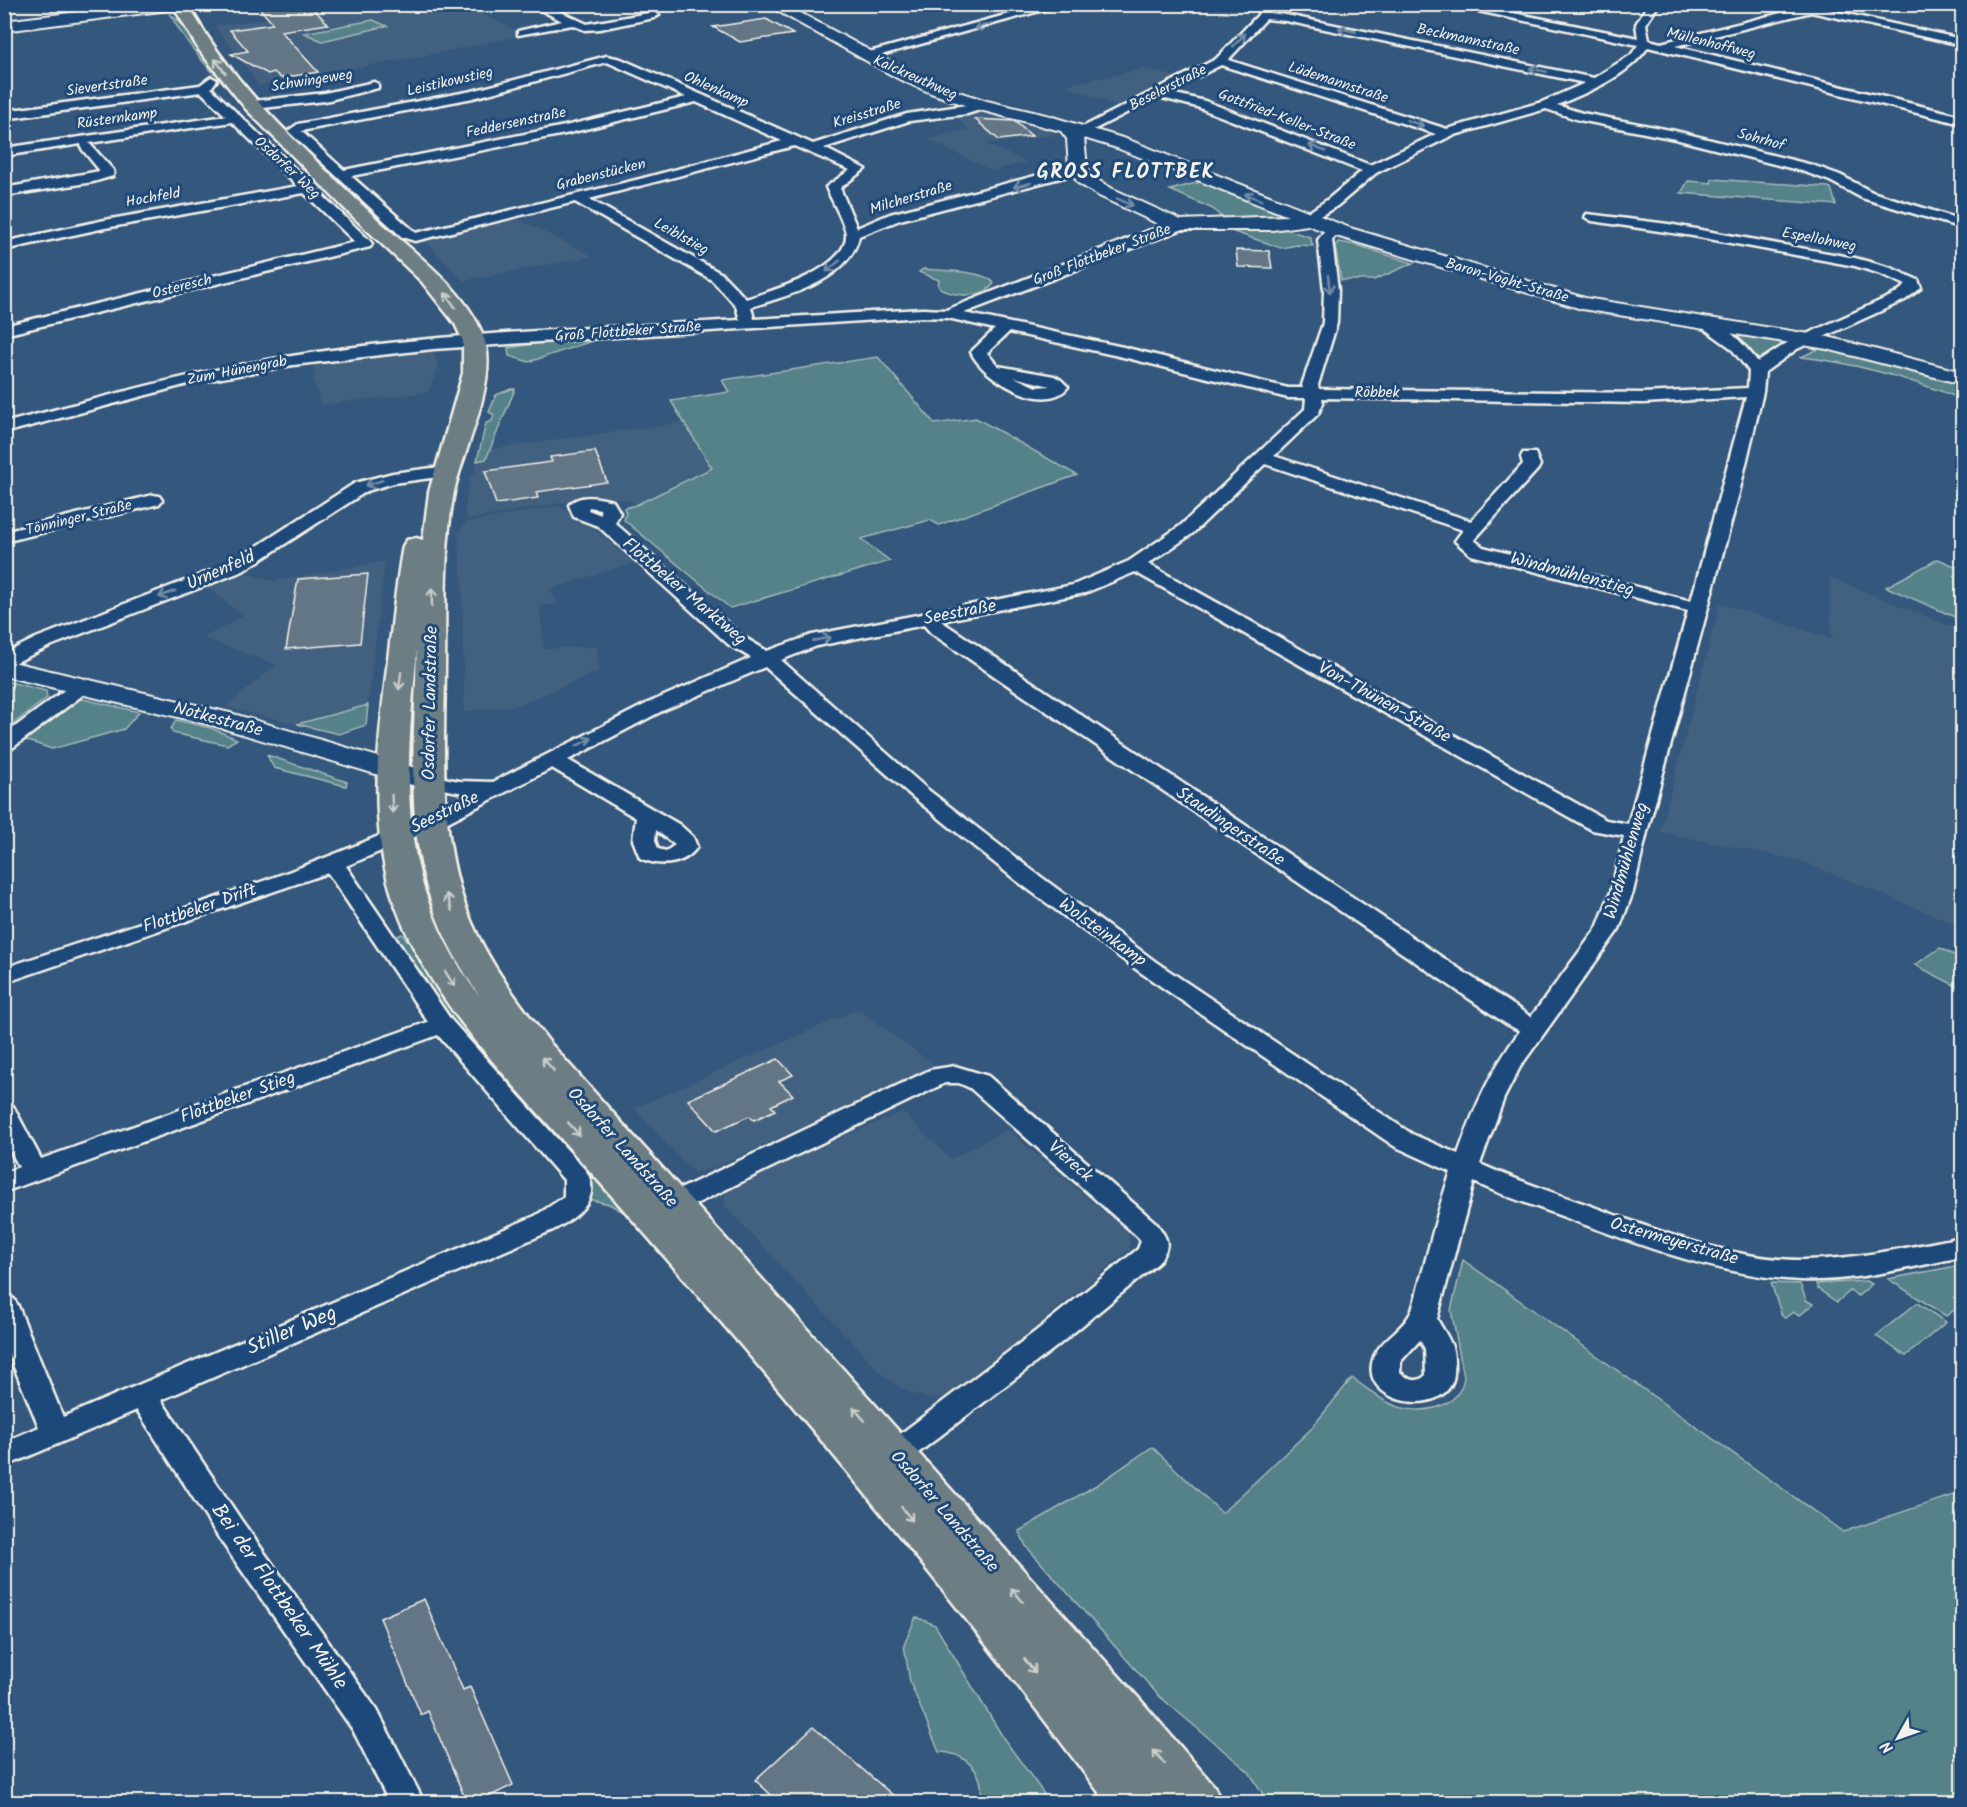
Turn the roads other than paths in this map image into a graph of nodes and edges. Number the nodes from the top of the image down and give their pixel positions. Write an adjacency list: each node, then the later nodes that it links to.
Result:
1 (131, 4): 13 (street)
2 (534, 4): 14 (street)
3 (772, 4): 20 (street, Kalckreuthweg)
4 (1060, 4): 20 (street, one-way to 20)
5 (1450, 4): 18 (street, Müllenhoffweg)
6 (1654, 4): 18 (street)
7 (1832, 4): 9 (street)
8 (182, 5): 11 (street); 29 (main road, Osdorfer Weg, one-way to 8)
9 (1811, 9): 17 (street); 19 (street)
10 (1266, 10): 23 (street, Beselerstraße, one-way to 10); 24 (street, Beckmannstraße, one-way to 10)
11 (161, 11): 15 (street)
12 (654, 15): 14 (street)
13 (4, 19)
14 (572, 22): 16 (street)
15 (4, 26)
16 (522, 33)
17 (1962, 42)
18 (1644, 44): 19 (street, Müllenhoffweg); 24 (street, Groß Flottbeker Straße)
19 (1660, 46): 34 (street, Müllenhoffweg)
20 (866, 56): 30 (street, Kalckreuthweg)
21 (193, 59): 25 (main road, Osdorfer Weg)
22 (608, 60): 28 (street, Ohlenkamp); 36 (street, Leistikowstieg)
23 (1220, 62): 27 (street, Beselerstraße); 38 (street, Lüdemannstraße, one-way to 38)
24 (1596, 82): 31 (street, Groß Flottbeker Straße)
25 (208, 84): 32 (street, Sievertstraße); 33 (street, Osdorfer Weg); 35 (main road, Osdorfer Weg)
26 (374, 86): 29 (street, Schwingeweg)
27 (1156, 93): 37 (street, Beselerstraße); 44 (street, Gottfried-Keller-Straße, one-way to 27)
28 (697, 98): 40 (street, Ohlenkamp); 45 (street, Feddersenstraße)
29 (254, 105): 35 (main road, Osdorfer Weg)
30 (982, 105): 37 (street, Kalckreuthweg); 41 (street, Kreisstraße)
31 (1546, 105): 38 (street, Groß Flottbeker Straße); 51 (street, Sohrhof)
32 (4, 116)
33 (234, 118): 39 (street, Rüsternkamp); 46 (street, Osdorfer Weg)
34 (1962, 120)
35 (266, 121): 57 (main road, Osdorfer Weg)
36 (298, 128): 45 (street, Osdorfer Weg)
37 (1075, 134): 43 (street); 50 (street, Baron-Voght-Straße, one-way to 37)
38 (1448, 134): 44 (street, Groß Flottbeker Straße)
39 (82, 141): 42 (street, Rüsternkamp); 47 (street)
40 (794, 142): 41 (street, Ohlenkamp); 48 (street, Grabenstücken)
41 (813, 148): 54 (street, Kreisstraße)
42 (4, 152)
43 (1078, 169): 52 (street, one-way to 52); 54 (street, Milcherstraße, one-way to 54)
44 (1371, 170): 50 (street, Groß Flottbeker Straße)
45 (341, 174): 57 (street, Osdorfer Weg)
46 (308, 188): 55 (street, Hochfeld); 56 (street, Osdorfer Weg)
47 (4, 192)
48 (577, 198): 57 (street, Grabenstücken); 58 (street, Leiblstieg)
49 (1592, 217): 64 (street, Espellohweg)
50 (1308, 219): 52 (street, Groß Flottbeker Straße); 53 (street, Baron-Voght-Straße)
51 (1962, 224)
52 (1178, 226): 59 (street, Groß Flottbeker Straße)
53 (1334, 229): 61 (street, Baron-Voght-Straße); 70 (street, Seestraße, one-way to 70)
54 (853, 234): 58 (street, Milcherstraße, one-way to 58)
55 (4, 246)
56 (359, 246): 63 (street, Osteresch)
57 (410, 251): 65 (main road, Osdorfer Weg)
58 (743, 305): 60 (street, Leiblstieg)
59 (948, 314): 60 (street, Groß Flottbeker Straße); 62 (street, Röbbek)
60 (749, 324): 65 (street, Groß Flottbeker Straße)
61 (1707, 324): 64 (street, Baron-Voght-Straße); 67 (street)
62 (1006, 327): 66 (street); 70 (street, Röbbek)
63 (4, 331)
64 (1805, 339): 67 (street); 68 (street, Baron-Voght-Straße)
65 (464, 342): 71 (street, Zum Hünengrab); 74 (main road, Osdorfer Landstraße); 89 (main road, Osdorfer Landstraße, one-way to 65)
66 (992, 370)
67 (1757, 370): 69 (street, Windmühlenweg)
68 (1962, 378)
69 (1755, 392): 70 (street, Röbbek); 80 (street, Windmühlenweg)
70 (1312, 394): 73 (street, Seestraße)
71 (4, 428)
72 (1529, 457): 77 (street)
73 (1262, 458): 77 (street); 79 (street, Seestraße)
74 (432, 473): 83 (street, Urnenfeld, one-way to 83); 88 (main road, Osdorfer Landstraße, one-way to 88)
75 (153, 500): 78 (street, Tönninger Straße)
76 (604, 522): 82 (street, Flottbeker Marktweg)
77 (1474, 528): 80 (street, Windmühlenstieg)
78 (4, 537)
79 (1135, 566): 81 (street, Seestraße); 93 (street, Von-Thünen-Straße)
80 (1698, 608): 93 (street, Windmühlenweg)
81 (929, 619): 82 (street, Seestraße, one-way to 81); 98 (street, Staudingerstraße)
82 (766, 658): 87 (street, Seestraße, one-way to 82); 100 (street, Wolsteinkamp)
83 (4, 662)
84 (4, 668): 85 (street, Notkestraße)
85 (81, 687): 86 (street); 88 (street, Notkestraße)
86 (4, 745)
87 (552, 759): 90 (street, Seestraße); 91 (street)
88 (391, 771): 89 (street, Notkestraße); 94 (main road, Osdorfer Landstraße, one-way to 94)
89 (429, 781): 90 (street, Seestraße); 92 (main road, Osdorfer Landstraße)
90 (495, 788): 92 (street, Seestraße)
91 (647, 816)
92 (432, 821): 94 (street, Seestraße); 103 (main road, Osdorfer Landstraße, one-way to 92)
93 (1635, 832): 98 (street, Windmühlenweg)
94 (395, 838): 95 (street, Flottbeker Drift); 103 (main road, Osdorfer Landstraße, one-way to 103)
95 (333, 864): 96 (street, Flottbeker Drift); 97 (street)
96 (4, 976)
97 (442, 1025): 101 (street, Flottbeker Stieg); 107 (street, Stiller Weg)
98 (1536, 1029): 100 (street, Windmühlenweg)
99 (4, 1112): 101 (street)
100 (1465, 1169): 104 (street, Ostermeyerstraße); 106 (street, Windmühlenweg)
101 (34, 1171): 102 (street, Flottbeker Stieg)
102 (4, 1183)
103 (661, 1209): 110 (main road, Osdorfer Landstraße); 110 (street, Viereck)
104 (1962, 1247)
105 (4, 1306): 108 (street)
106 (1423, 1319)
107 (143, 1396): 108 (street, Stiller Weg); 111 (street, Bei der Flottbeker Mühle)
108 (56, 1431): 109 (street, Stiller Weg)
109 (4, 1455)
110 (884, 1463): 112 (main road, Osdorfer Landstraße, one-way to 112); 113 (main road, Osdorfer Landstraße, one-way to 110)
111 (407, 1803)
112 (1136, 1803)
113 (1196, 1803)

